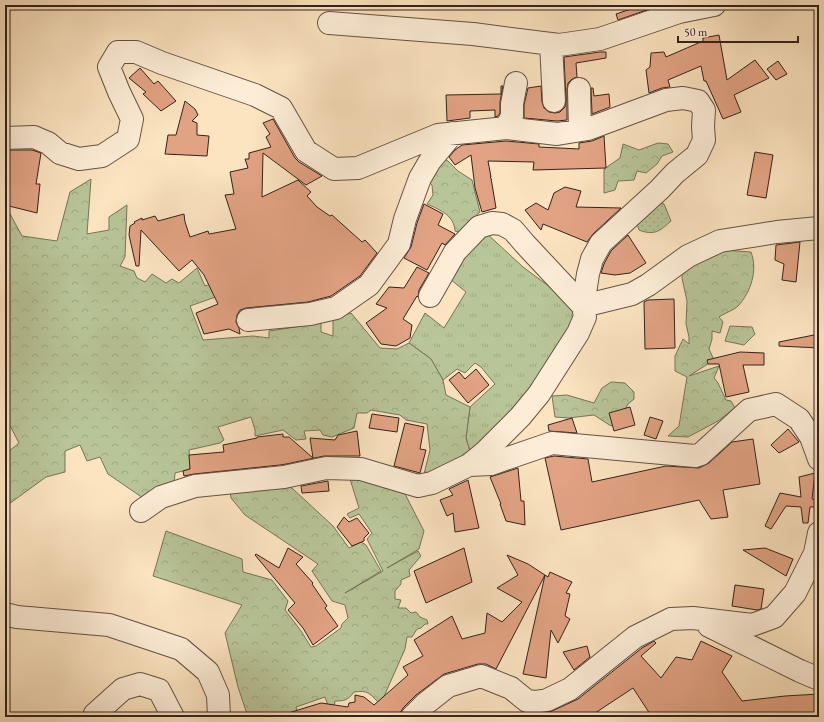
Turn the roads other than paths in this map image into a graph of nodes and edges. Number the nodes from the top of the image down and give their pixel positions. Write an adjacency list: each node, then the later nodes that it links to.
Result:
1 (714, 5): 3 (street)
2 (329, 22): 3 (street)
3 (551, 44): 6 (street)
4 (516, 83): 7 (street)
5 (579, 89): 8 (street)
6 (554, 101)
7 (506, 128): 8 (street); 9 (street)
8 (580, 130): 13 (street)
9 (453, 133): 10 (street); 14 (street)
10 (5, 138)
11 (819, 228): 13 (street)
12 (430, 296): 13 (street)
13 (583, 306): 16 (street)
14 (248, 320)
15 (819, 459): 16 (street)
16 (470, 465): 17 (street)
17 (140, 511)
18 (819, 533): 20 (street)
19 (5, 614): 24 (street)
20 (693, 618): 21 (street); 25 (street)
21 (819, 679)
22 (96, 717): 23 (street)
23 (173, 717)
24 (219, 717)
25 (412, 717)

